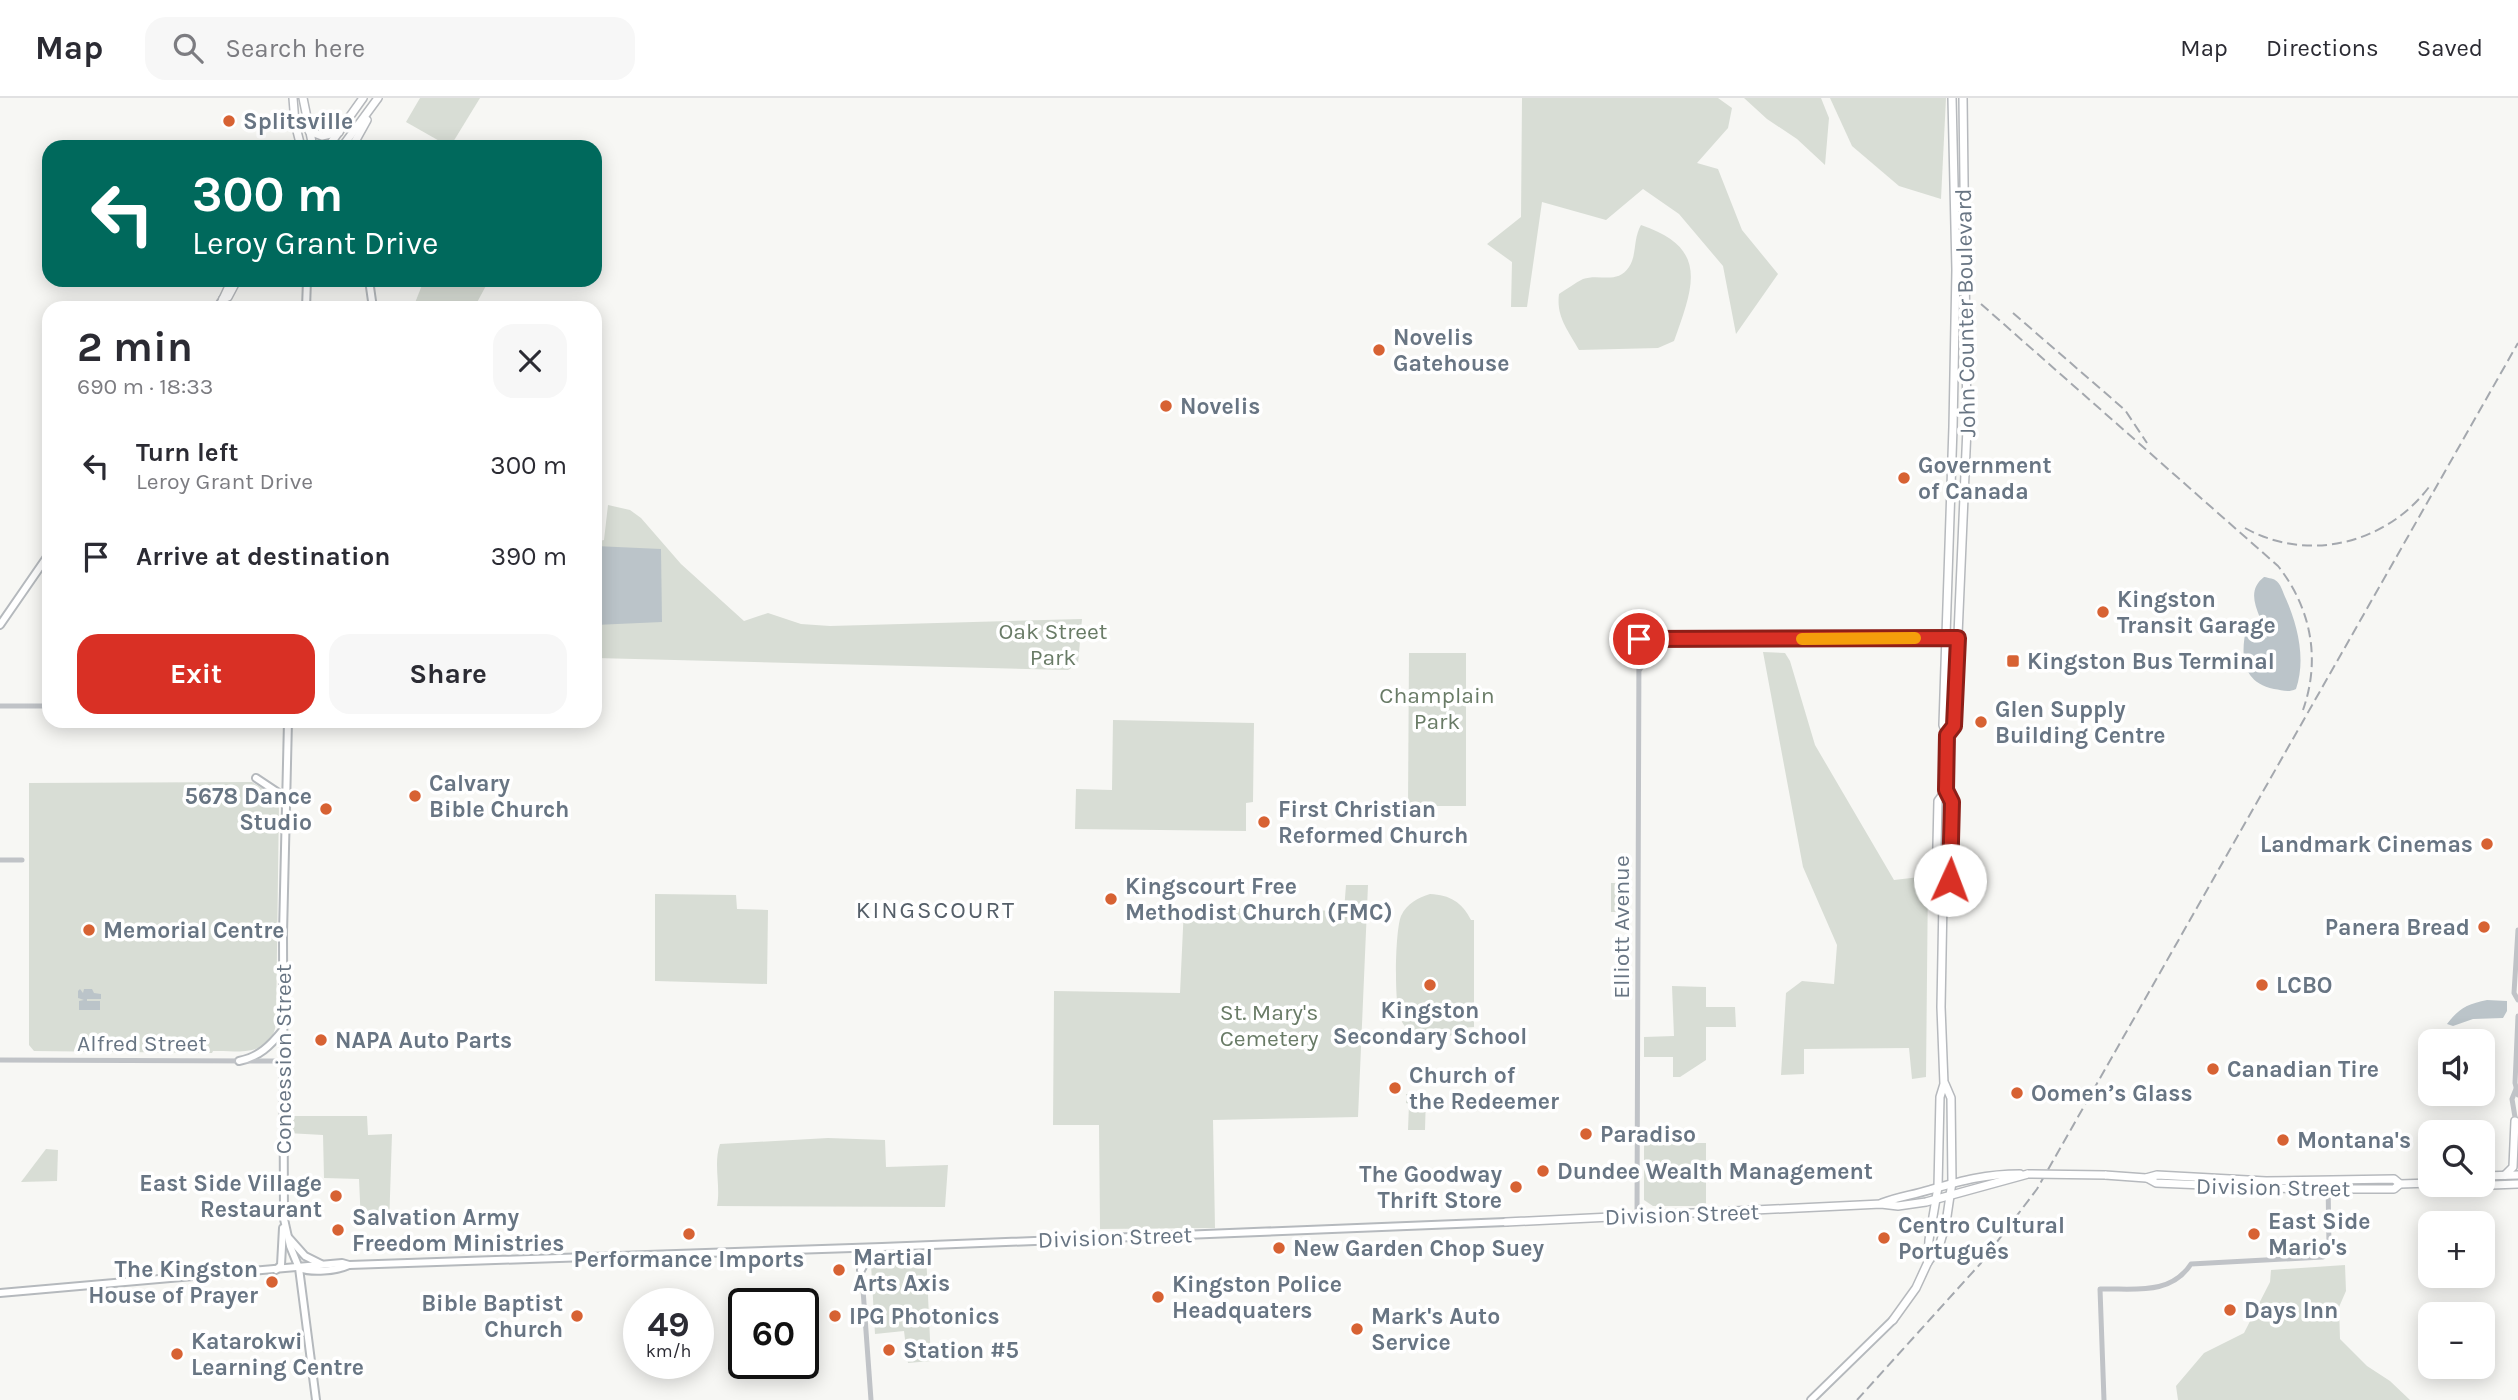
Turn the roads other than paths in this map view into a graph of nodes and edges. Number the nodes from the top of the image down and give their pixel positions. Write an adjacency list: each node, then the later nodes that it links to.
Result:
1 (293, 98): 7 (main road)
2 (303, 98): 8 (main road)
3 (363, 98): 9 (main road)
4 (378, 98): 14 (main road); 15 (main road)
5 (1952, 98): 20 (main road, John Counter Boulevard)
6 (1963, 98): 21 (main road, John Counter Boulevard)
7 (295, 123): 10 (main road); 11 (main road)
8 (309, 131): 9 (main road); 12 (main road)
9 (339, 132): 13 (main road)
10 (295, 140)
11 (299, 140)
12 (311, 140)
13 (333, 140)
14 (347, 140)
15 (356, 140)
16 (229, 287): 17 (main road)
17 (223, 299)
18 (42, 564): 19 (main road)
19 (0, 625)
20 (1945, 638): 21 (street); 24 (street); 29 (main road, John Counter Boulevard)
21 (1958, 638): 29 (main road, John Counter Boulevard)
22 (1628, 639): 23 (street)
23 (1639, 639): 24 (street); 25 (street, Elliott Avenue)
24 (1682, 639): 25 (street)
25 (1639, 671): 62 (street, Elliott Avenue)
26 (0, 706): 27 (street)
27 (42, 706)
28 (290, 728): 32 (main road, Concession Street)
29 (1947, 735): 31 (main road, John Counter Boulevard)
30 (256, 778): 32 (main road)
31 (1946, 790): 35 (main road, John Counter Boulevard); 35 (main road, John Counter Boulevard)
32 (286, 808): 39 (main road, Concession Street)
33 (0, 860): 34 (street)
34 (22, 860)
35 (1943, 900): 43 (main road, John Counter Boulevard)
36 (2518, 930): 37 (street)
37 (2518, 1000)
38 (2518, 1016): 44 (street)
39 (283, 1030): 41 (main road); 42 (main road, Concession Street)
40 (0, 1060): 41 (street, Alfred Street)
41 (239, 1061): 42 (street, Alfred Street)
42 (283, 1061): 63 (main road, Concession Street)
43 (1944, 1084): 52 (main road); 57 (main road)
44 (2517, 1092): 45 (street)
45 (2517, 1125): 48 (main road)
46 (2028, 1174): 50 (main road, Division Street, bridge); 52 (main road, Division Street); 59 (main road, Division Street)
47 (2495, 1175): 48 (main road)
48 (2504, 1175): 49 (main road)
49 (2518, 1175)
50 (2146, 1178): 51 (main road, Division Street); 58 (main road, Division Street)
51 (2328, 1180): 54 (main road, Division Street); 58 (street)
52 (1952, 1182): 57 (main road, Division Street); 59 (main road)
53 (2418, 1183): 54 (main road, Division Street)
54 (2400, 1184): 58 (main road, Division Street)
55 (2518, 1184): 56 (main road)
56 (2495, 1185)
57 (1938, 1187): 60 (main road); 61 (main road, Division Street)
58 (2328, 1189): 79 (street)
59 (1951, 1194): 60 (main road, Division Street); 68 (main road)
60 (1937, 1199): 61 (main road, Division Street); 68 (main road)
61 (1881, 1203): 62 (main road, Division Street)
62 (1637, 1215): 64 (main road, Division Street)
63 (284, 1219): 65 (main road, Concession Street); 72 (main road)
64 (1506, 1222): 66 (main road, Division Street)
65 (288, 1237): 69 (main road); 71 (main road, Concession Street)
66 (882, 1247): 67 (main road, Division Street); 73 (main road)
67 (860, 1248): 70 (main road, Division Street); 73 (street)
68 (1928, 1262): 75 (main road)
69 (322, 1264): 70 (main road, Division Street); 71 (main road, Division Street)
70 (349, 1265): 71 (main road, Division Street)
71 (299, 1268): 72 (main road, Division Street); 76 (main road, Concession Street)
72 (276, 1270): 74 (main road, Division Street)
73 (861, 1270): 77 (street)
74 (0, 1293)
75 (1893, 1320): 78 (main road)
76 (316, 1400)
77 (871, 1400)
78 (1811, 1400)
79 (2104, 1400)

